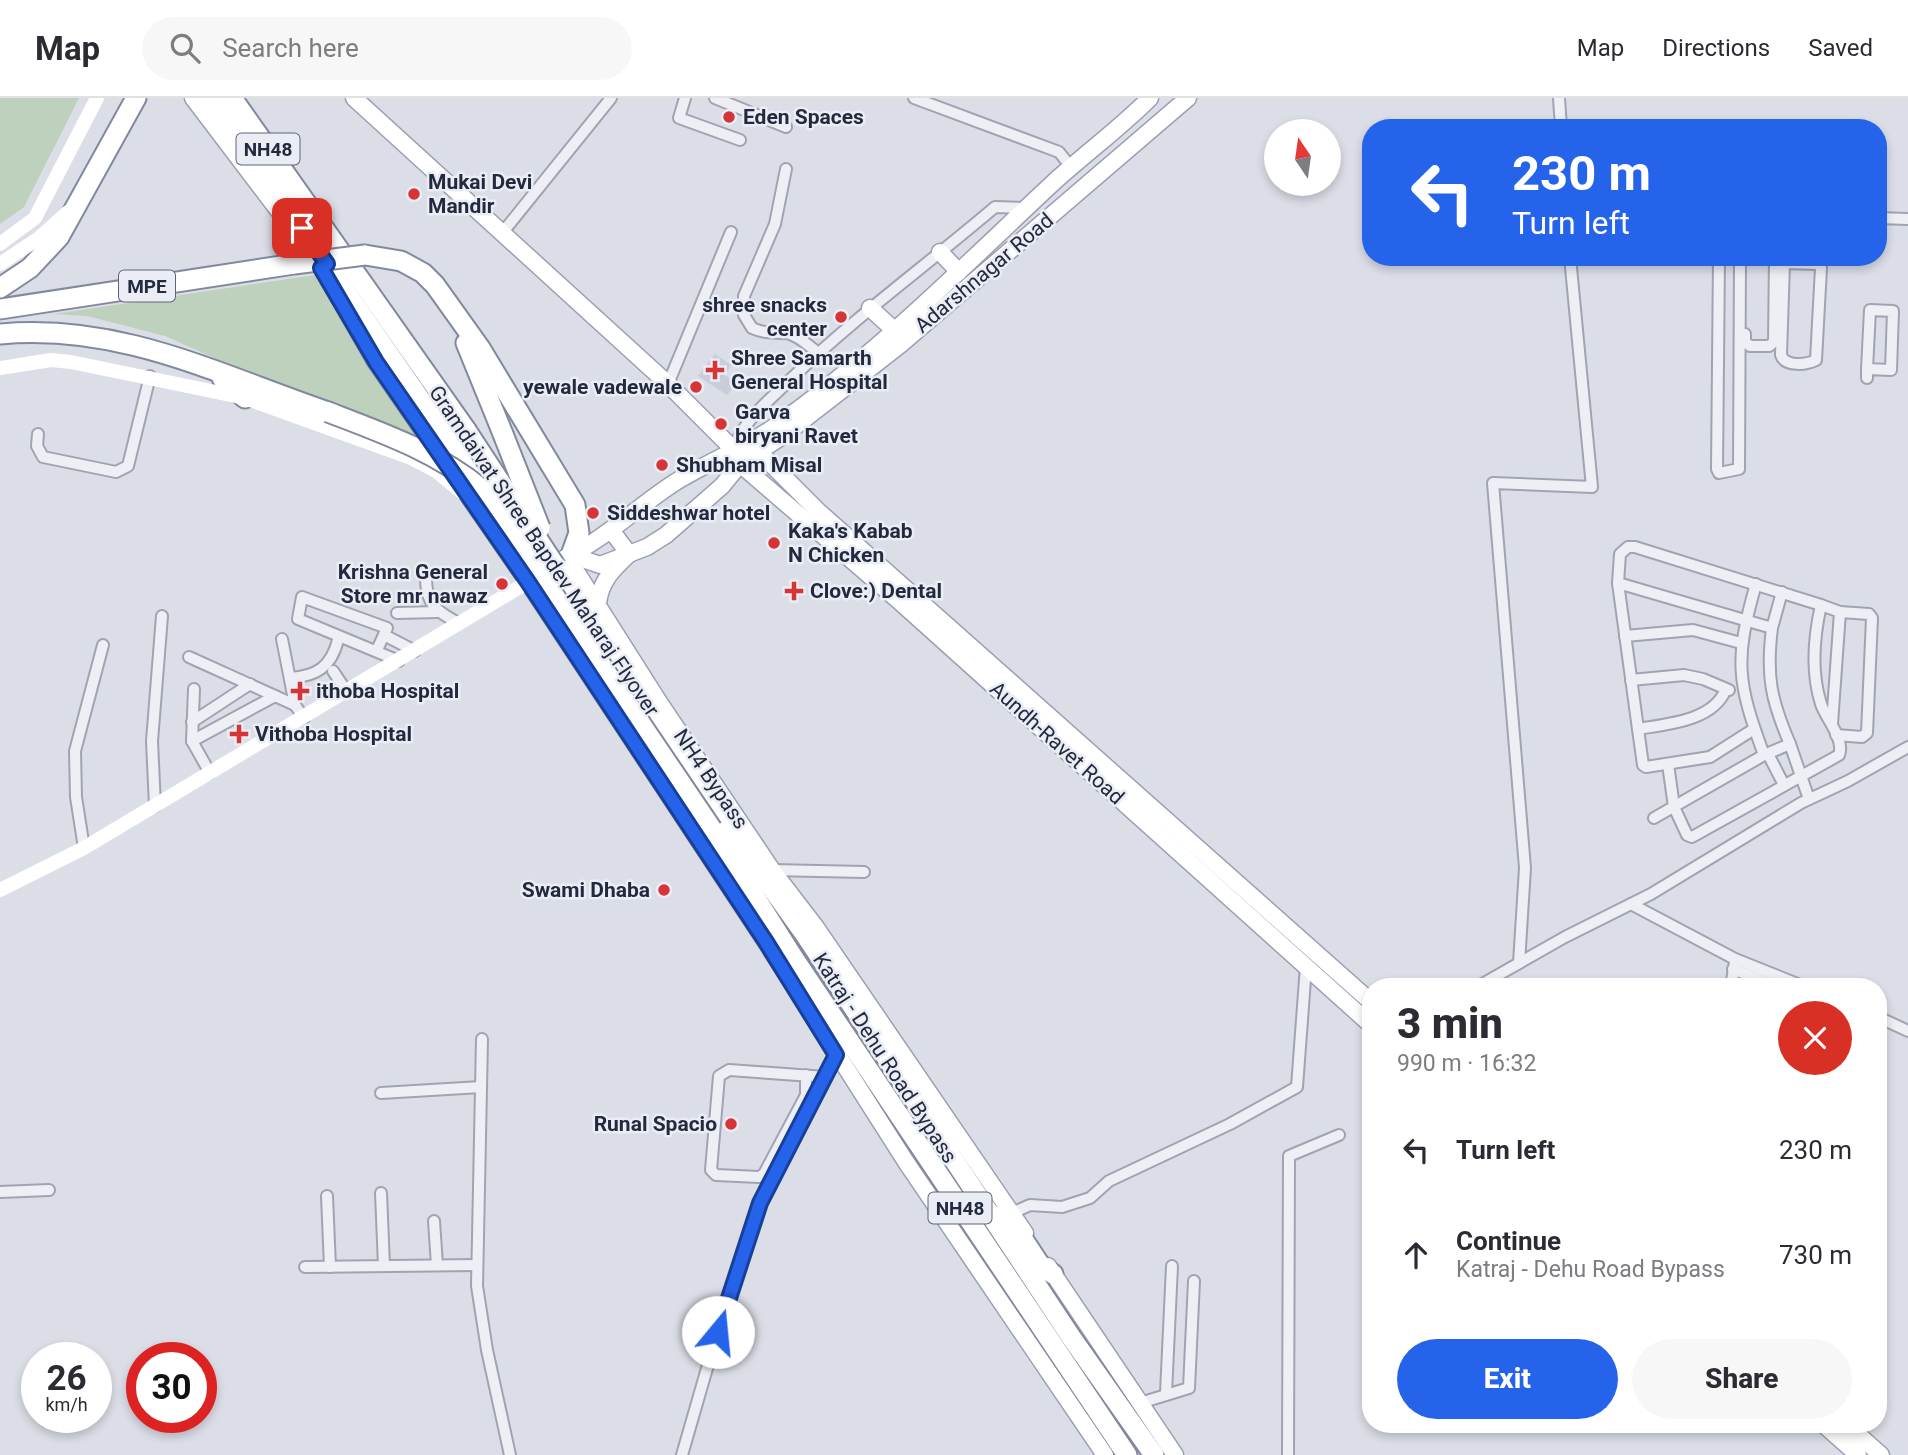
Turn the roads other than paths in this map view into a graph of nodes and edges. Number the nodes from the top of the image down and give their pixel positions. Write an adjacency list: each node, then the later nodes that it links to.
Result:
1 (97, 98): 25 (street)
2 (136, 98): 19 (highway)
3 (193, 98): 28 (main road)
4 (211, 98): 28 (highway, NH48)
5 (232, 98): 51 (highway, Gramdaivat Shree Bapdev Maharaj Flyover / NH48)
6 (354, 98): 23 (main road)
7 (611, 98): 23 (street)
8 (685, 98): 16 (street)
9 (715, 98): 15 (street)
10 (914, 98): 17 (street)
11 (1150, 98): 17 (main road, Adarshnagar Road)
12 (1188, 98): 53 (main road, Adarshnagar Road)
13 (1559, 98): 14 (street)
14 (1560, 119)
15 (786, 127)
16 (740, 140)
17 (1071, 167): 20 (main road, Adarshnagar Road)
18 (786, 169): 43 (street)
19 (79, 202): 27 (street); 37 (highway)
20 (1029, 208): 26 (street); 36 (main road, Adarshnagar Road)
21 (1887, 218): 22 (street)
22 (1908, 219)
23 (503, 232): 48 (main road)
24 (731, 232): 48 (street)
25 (0, 244)
26 (940, 252): 36 (main road); 39 (street)
27 (0, 264)
28 (324, 266): 51 (highway, Gramdaivat Shree Bapdev Maharaj Flyover / NH48); 55 (main road)
29 (1571, 266): 117 (street)
30 (1719, 266): 31 (street)
31 (1740, 266)
32 (1747, 266): 33 (street)
33 (1780, 266)
34 (1781, 266): 35 (street)
35 (1820, 266)
36 (959, 272): 41 (main road, Adarshnagar Road)
37 (0, 288)
38 (446, 301): 40 (highway, MPE, bridge); 58 (highway, MPE, bridge); 58 (highway)
39 (870, 308): 41 (main road); 43 (street)
40 (0, 309)
41 (893, 329): 52 (main road, Adarshnagar Road)
42 (0, 334): 45 (highway)
43 (818, 353): 52 (street)
44 (0, 368): 47 (street)
45 (210, 368): 49 (highway); 55 (highway, bridge)
46 (1867, 374): 46 (street)
47 (150, 376): 49 (street); 50 (street)
48 (668, 384): 52 (main road)
49 (246, 398): 55 (street)
50 (38, 434)
51 (458, 436): 55 (highway, Gramdaivat Shree Bapdev Maharaj Flyover / NH48); 58 (highway, Gramdaivat Shree Bapdev Maharaj Flyover / NH48, bridge)
52 (733, 449): 56 (main road, Adarshnagar Road)
53 (759, 452): 54 (main road, Adarshnagar Road); 124 (main road, Aundh-Ravet Road)
54 (740, 464): 57 (main road); 119 (main road, Aundh-Ravet Road)
55 (475, 493): 60 (main road); 108 (highway, Gramdaivat Shree Bapdev Maharaj Flyover / NH48, bridge)
56 (611, 530): 57 (main road); 58 (main road, Adarshnagar Road)
57 (629, 554): 58 (main road); 64 (main road)
58 (565, 560): 60 (main road, Adarshnagar Road); 64 (main road, NH4 Bypass); 108 (highway, Gramdaivat Shree Bapdev Maharaj Flyover / NH48)
59 (426, 578): 66 (street)
60 (528, 582): 71 (street); 115 (main road)
61 (1618, 583): 62 (street); 70 (street); 74 (street)
62 (1756, 584): 63 (street); 70 (street)
63 (1782, 592): 65 (street); 72 (street)
64 (598, 603): 110 (main road, NH4 Bypass)
65 (1822, 605): 67 (street); 96 (street)
66 (437, 612): 68 (street); 71 (street)
67 (1840, 612): 96 (street); 96 (street)
68 (397, 613)
69 (162, 615): 105 (street)
70 (1746, 621): 72 (street); 77 (street)
71 (458, 623): 80 (street)
72 (1772, 628): 98 (street)
73 (384, 635): 79 (street); 79 (street); 80 (street)
74 (1625, 636): 77 (street); 85 (street)
75 (282, 639): 84 (street)
76 (338, 640): 84 (street)
77 (1741, 643): 88 (street)
78 (103, 645): 109 (street)
79 (377, 650): 82 (street)
80 (415, 652): 82 (street)
81 (188, 657): 86 (street)
82 (399, 661): 90 (street)
83 (333, 671): 90 (street)
84 (290, 678): 92 (street)
85 (1631, 680): 89 (street); 94 (street)
86 (250, 684): 91 (street); 93 (street)
87 (194, 690): 93 (street)
88 (1742, 690): 89 (street); 95 (street)
89 (1725, 691): 94 (street)
90 (347, 692): 92 (street)
91 (275, 695): 92 (street); 97 (street)
92 (300, 711): 102 (street)
93 (192, 722): 97 (street)
94 (1638, 729): 101 (street)
95 (1755, 729): 100 (street); 101 (street)
96 (1834, 729): 103 (street)
97 (192, 741): 102 (street)
98 (1790, 744): 100 (street); 103 (street)
99 (1908, 747): 104 (street)
100 (1766, 754): 103 (street); 106 (street)
101 (1668, 764): 106 (street)
102 (210, 773): 105 (street)
103 (1792, 781): 104 (street); 106 (street)
104 (1805, 801): 114 (street)
105 (155, 806): 109 (street)
106 (1674, 807): 107 (street)
107 (1654, 818)
108 (717, 825): 113 (highway, Gramdaivat Shree Bapdev Maharaj Flyover / NH48); 116 (highway, Gramdaivat Shree Bapdev Maharaj Flyover / NH48)
109 (84, 848): 112 (street)
110 (772, 870): 111 (street); 113 (main road, NH4 Bypass)
111 (864, 872)
112 (0, 890)
113 (790, 900): 139 (highway, Katraj - Dehu Road Bypass / NH48); 140 (main road, NH4 Bypass)
114 (1631, 904): 117 (street); 118 (street)
115 (766, 942): 116 (highway); 129 (main road)
116 (795, 960): 157 (highway, Katraj - Dehu Road Bypass / NH48)
117 (1519, 963): 120 (street)
118 (1734, 964): 121 (street); 122 (street); 123 (street)
119 (1306, 966): 125 (main road, Aundh-Ravet Road); 140 (street)
120 (1493, 978)
121 (1732, 978)
122 (1760, 978)
123 (1777, 978)
124 (1362, 994)
125 (1362, 1017)
126 (1887, 1021): 127 (street)
127 (1908, 1031)
128 (482, 1039): 132 (street)
129 (836, 1055): 131 (street); 156 (main road)
130 (806, 1075): 130 (street); 131 (street)
131 (826, 1076): 155 (street)
132 (481, 1087): 133 (street); 143 (street)
133 (381, 1093)
134 (1339, 1135): 160 (street)
135 (49, 1190): 136 (street)
136 (0, 1192)
137 (381, 1193): 145 (street)
138 (327, 1196): 144 (street)
139 (988, 1213): 148 (highway); 158 (highway, NH48)
140 (1012, 1213): 148 (main road, NH4 Bypass)
141 (435, 1221): 142 (street)
142 (437, 1265): 143 (street); 145 (street)
143 (477, 1265): 154 (street)
144 (330, 1266): 145 (street); 147 (street)
145 (384, 1266)
146 (1172, 1266): 150 (street)
147 (305, 1267)
148 (1054, 1274): 151 (main road, NH4 Bypass)
149 (1194, 1281): 150 (street)
150 (1166, 1393): 151 (street)
151 (1140, 1403): 159 (main road, NH4 Bypass)
152 (1833, 1433): 161 (main road)
153 (1856, 1433): 162 (main road)
154 (510, 1455)
155 (682, 1455)
156 (1105, 1455)
157 (1127, 1455)
158 (1154, 1455)
159 (1175, 1455)
160 (1288, 1455)
161 (1858, 1455)
162 (1881, 1455)

